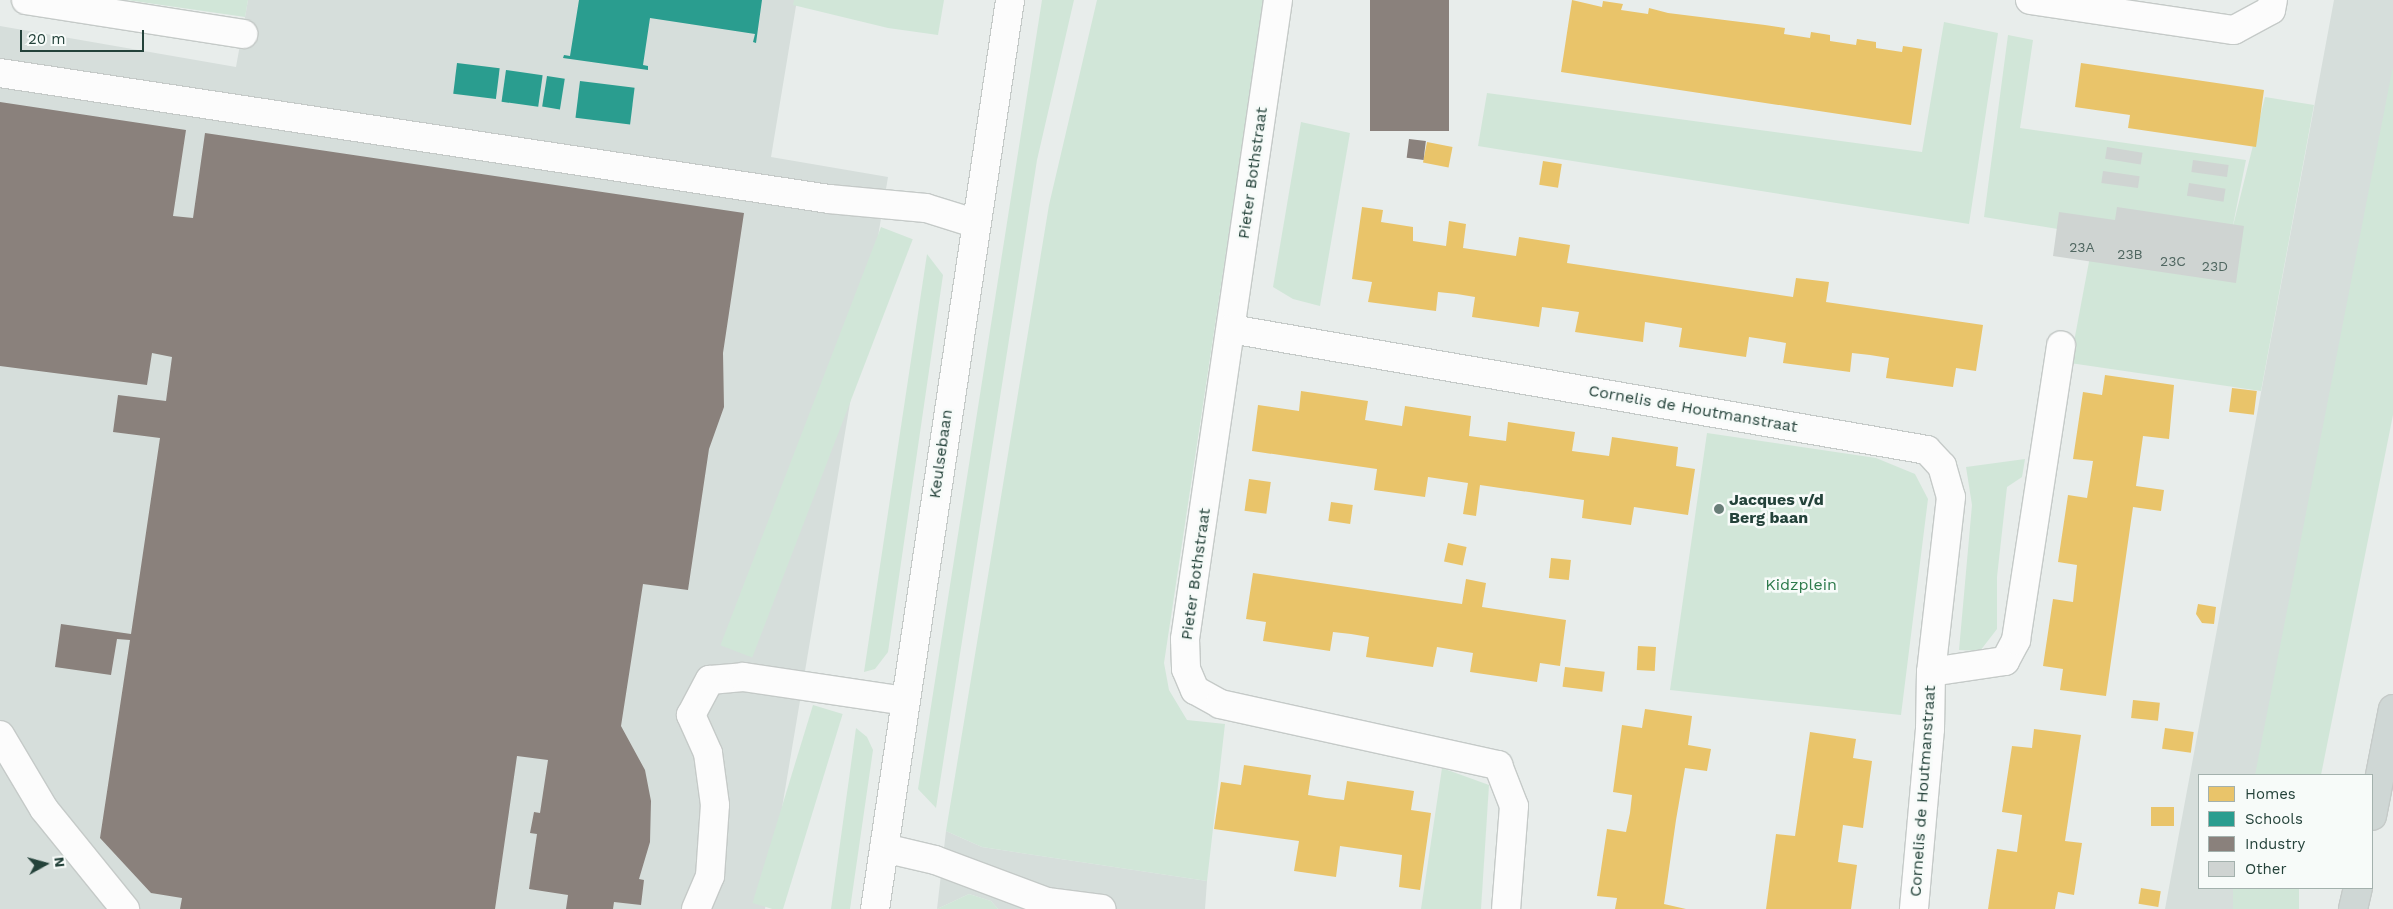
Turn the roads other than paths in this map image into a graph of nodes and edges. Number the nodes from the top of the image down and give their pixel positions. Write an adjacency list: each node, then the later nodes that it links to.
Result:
1 (26, 0): 6 (street)
2 (1010, 0): 8 (street, Keulsebaan)
3 (1278, 0): 9 (street, Pieter Bothstraat)
4 (2030, 0): 5 (street)
5 (2273, 0)
6 (244, 34)
7 (0, 73): 8 (street)
8 (974, 223): 12 (street, Keulsebaan)
9 (1231, 329): 11 (street, Cornelis de Houtmanstraat); 23 (street, Pieter Bothstraat)
10 (2061, 345): 11 (street, Cornelis de Houtmanstraat)
11 (1931, 672): 24 (street, Cornelis de Houtmanstraat)
12 (905, 702): 16 (street, Keulsebaan); 20 (street)
13 (2393, 709): 15 (main road)
14 (0, 735): 19 (street)
15 (2373, 811)
16 (884, 848): 18 (street); 21 (street, Keulsebaan)
17 (2358, 889): 25 (main road)
18 (1046, 905): 22 (street)
19 (126, 909)
20 (696, 909)
21 (875, 909)
22 (1102, 909)
23 (1506, 909)
24 (1914, 909)
25 (2353, 909)

